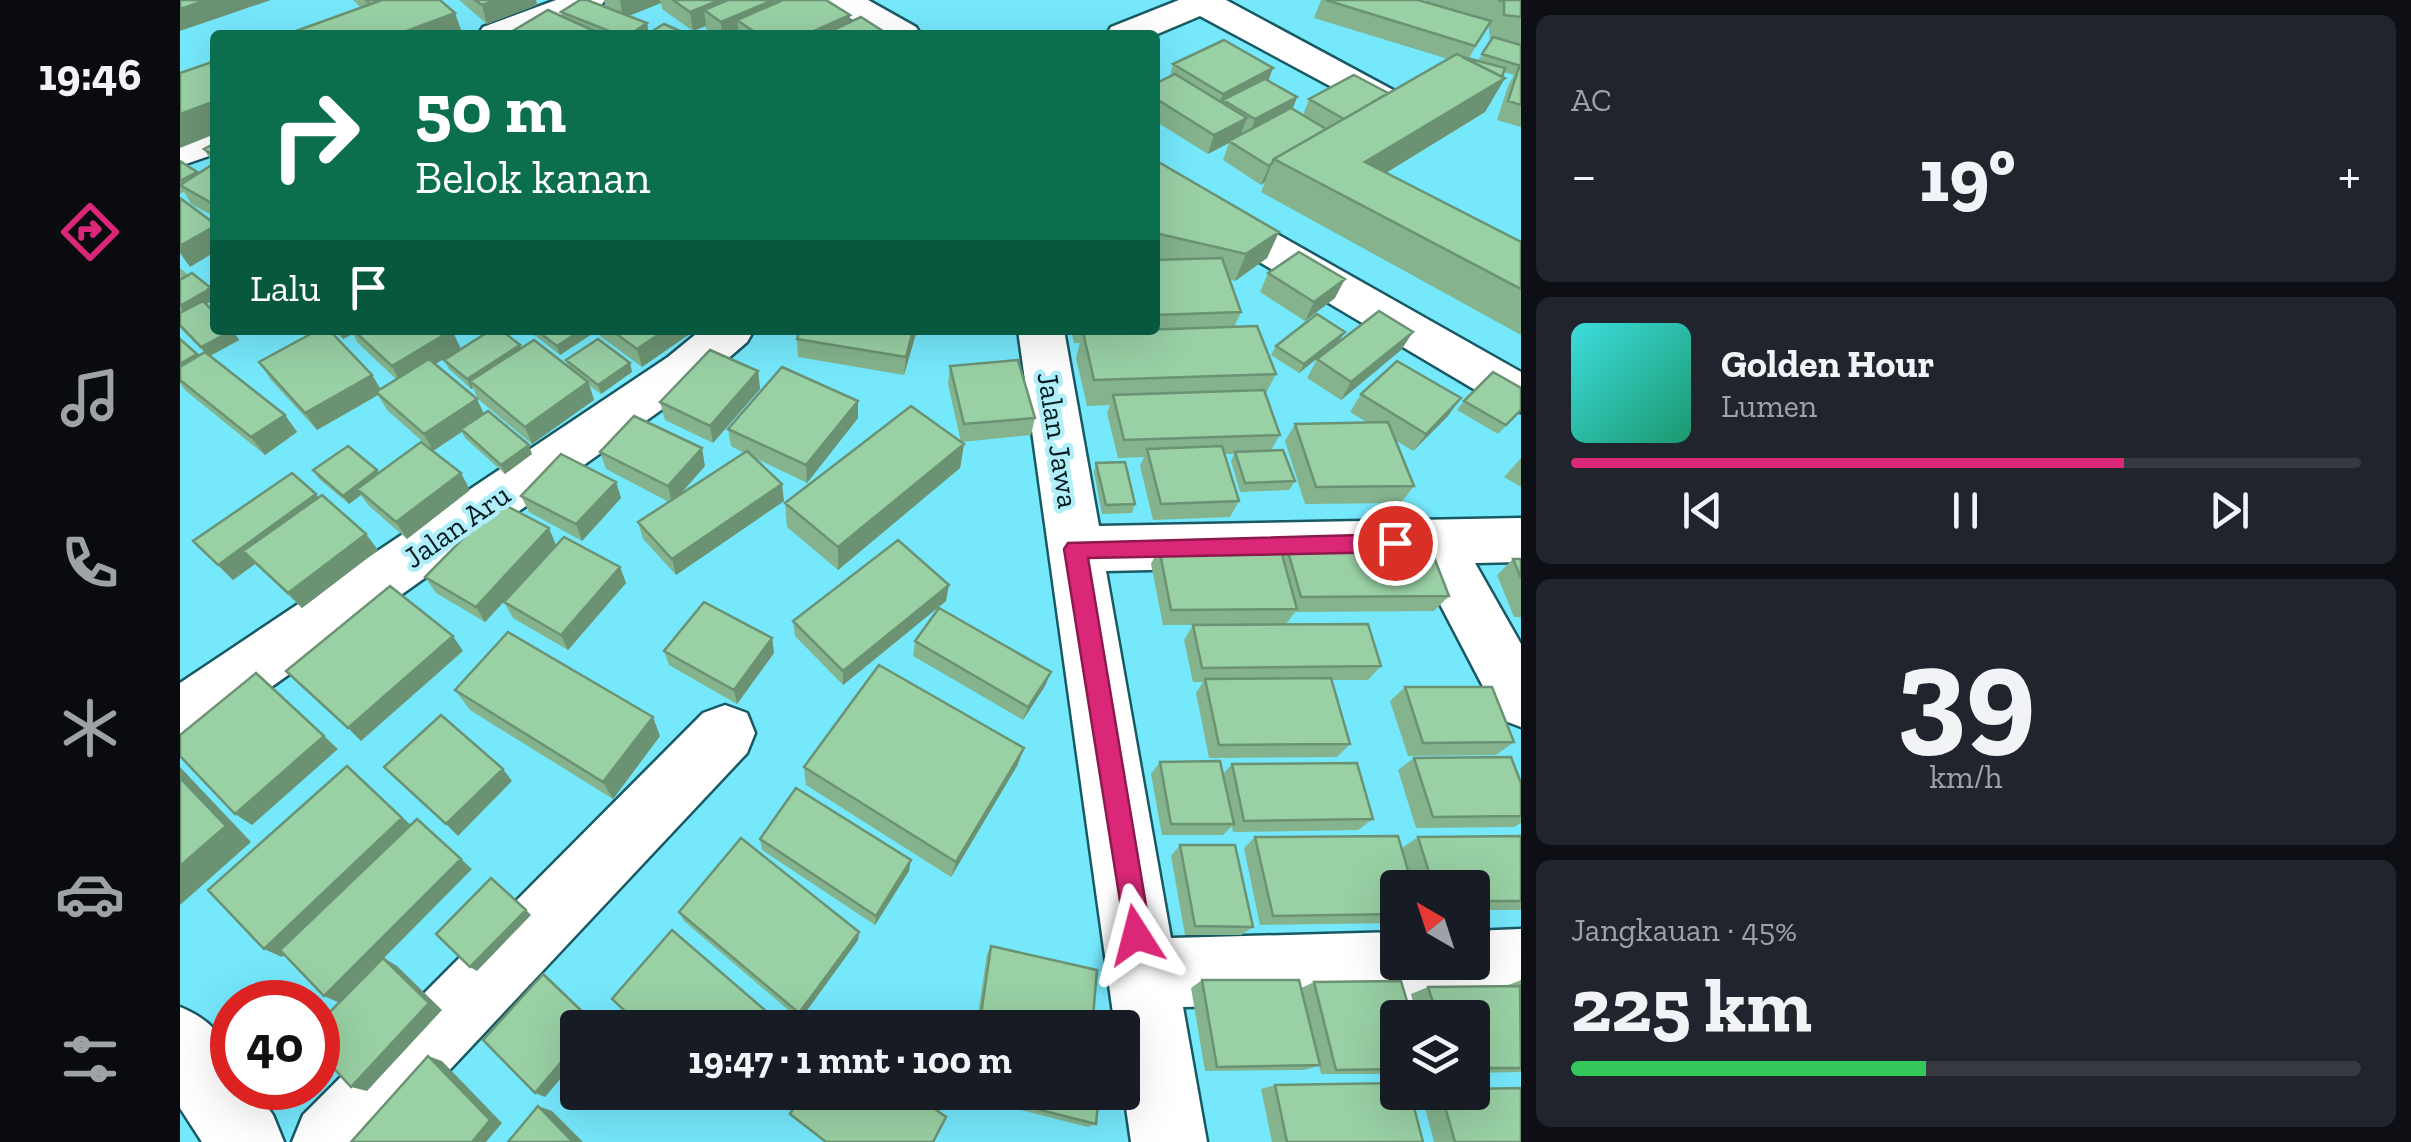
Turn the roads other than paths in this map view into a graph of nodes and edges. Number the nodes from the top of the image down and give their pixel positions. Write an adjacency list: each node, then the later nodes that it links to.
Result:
1 (843, 0): 5 (street)
2 (1206, 1): 6 (street); 7 (street)
3 (587, 9): 4 (street)
4 (514, 30)
5 (895, 30)
6 (1136, 30)
7 (1382, 99)
8 (210, 142): 9 (street)
9 (180, 154)
10 (1160, 185): 13 (street)
11 (725, 335): 18 (street, Jalan Aru)
12 (1042, 335): 16 (street, Jalan Jawa)
13 (1521, 394)
14 (1521, 540): 15 (street)
15 (1434, 542): 16 (street); 17 (street)
16 (1076, 549): 21 (street, Jalan Jawa)
17 (1521, 700)
18 (180, 718)
19 (725, 734): 24 (street)
20 (1521, 964): 21 (street)
21 (1143, 974): 25 (street, Jalan Jawa)
22 (180, 1043): 23 (street)
23 (246, 1142)
24 (330, 1142)
25 (1170, 1142)

